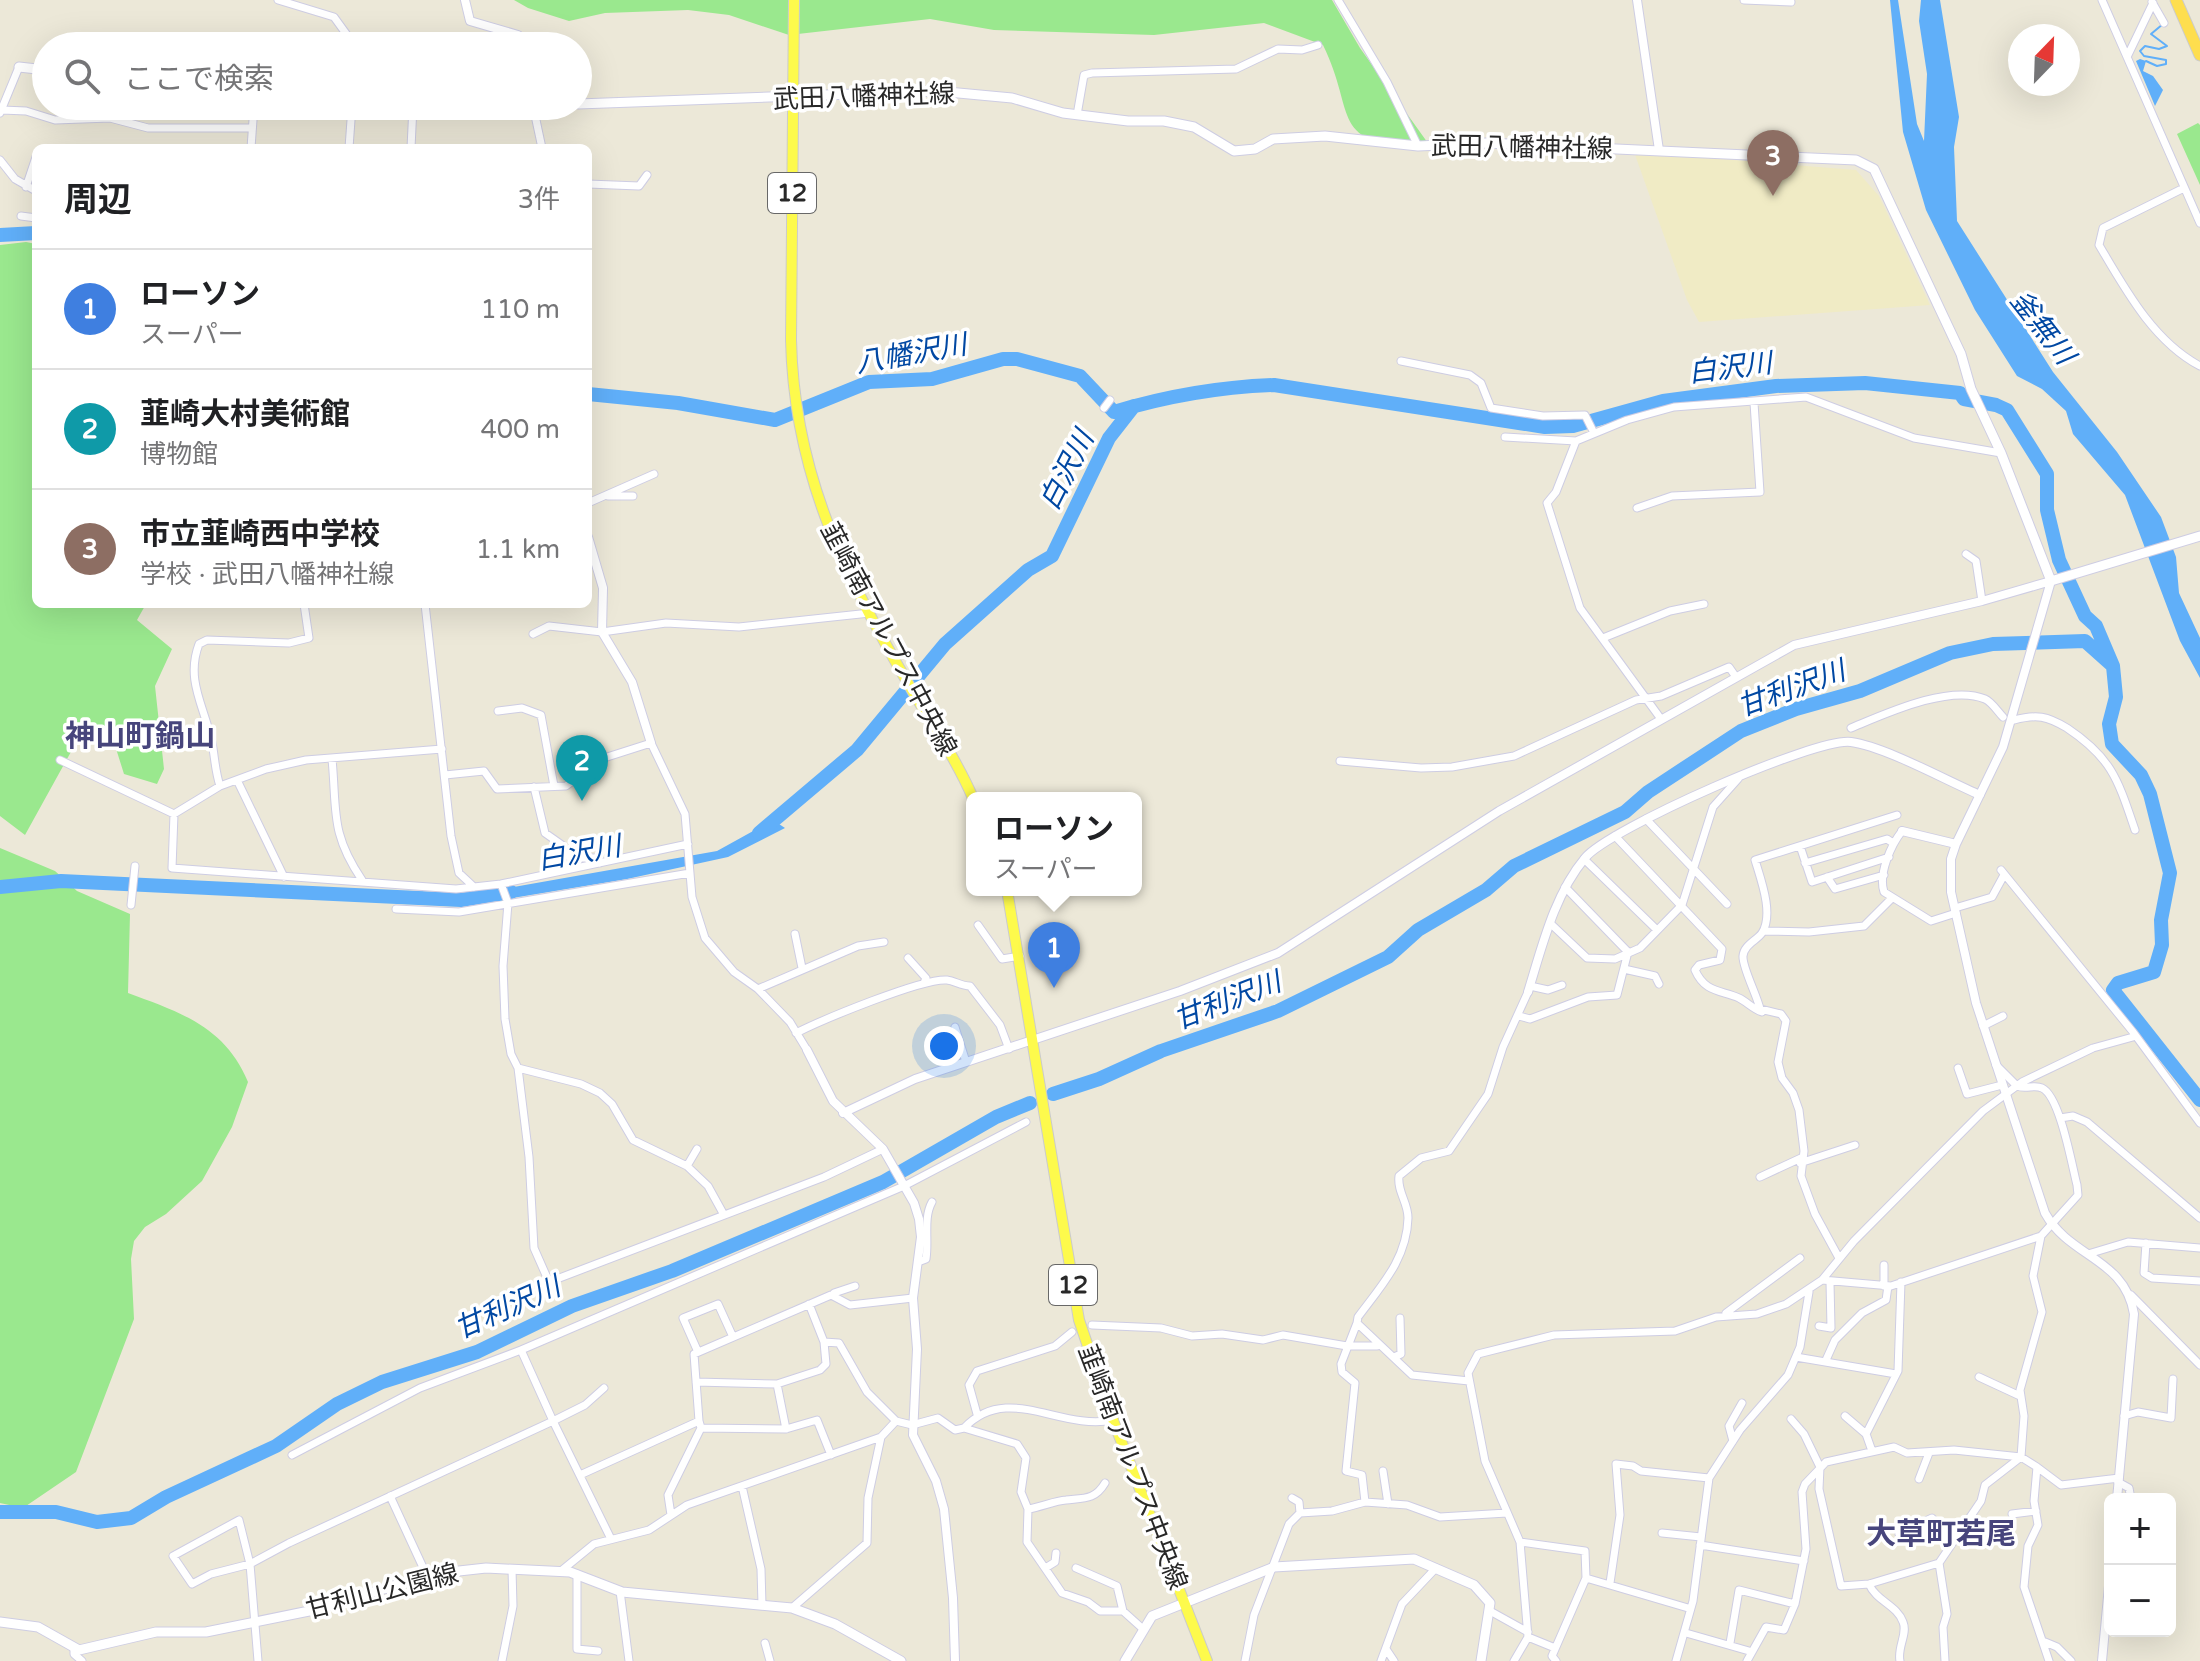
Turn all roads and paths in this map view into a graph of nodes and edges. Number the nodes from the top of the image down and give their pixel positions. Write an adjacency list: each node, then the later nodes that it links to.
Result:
1 (278, 0): 12 (street)
2 (465, 0): 13 (street)
3 (794, 0): 19 (main road, 韮崎南アルプス中央線 / 12)
4 (1338, 0): 34 (street)
5 (1637, 0): 35 (street)
6 (1744, 0): 10 (street)
7 (2102, 0): 16 (street)
8 (2176, 0): 15 (highway)
9 (2152, 1): 11 (street); 16 (street)
10 (1791, 2)
11 (2164, 23)
12 (345, 32)
13 (508, 32)
14 (1318, 45): 23 (street)
15 (2200, 55)
16 (2127, 57): 41 (street)
17 (19, 67): 18 (main road); 21 (street)
18 (32, 68)
19 (793, 98): 20 (main road, 武田八幡神社線); 23 (main road, 武田八幡神社線); 68 (main road, 韮崎南アルプス中央線 / 12)
20 (592, 104)
21 (1, 112): 22 (street)
22 (32, 113)
23 (1077, 115): 34 (main road, 武田八幡神社線)
24 (118, 120): 29 (street)
25 (253, 120): 29 (street)
26 (351, 120): 31 (street)
27 (412, 120): 32 (street)
28 (536, 120): 33 (street)
29 (252, 128): 30 (street)
30 (251, 144)
31 (349, 144)
32 (411, 144)
33 (541, 144)
34 (1418, 146): 35 (main road, 武田八幡神社線)
35 (1659, 150): 54 (main road, 武田八幡神社線)
36 (0, 160): 40 (street)
37 (32, 169): 40 (street)
38 (647, 175): 39 (street)
39 (592, 184)
40 (26, 187): 42 (street)
41 (2184, 188): 45 (street); 47 (street)
42 (32, 189)
43 (21, 216): 44 (street)
44 (32, 217)
45 (2200, 223)
46 (1401, 361): 51 (street)
47 (2200, 366)
48 (1110, 400): 50 (street)
49 (1754, 403): 51 (street); 54 (street); 59 (street)
50 (1104, 408)
51 (1594, 433): 53 (street)
52 (1505, 437): 53 (street)
53 (1576, 441): 71 (street)
54 (2001, 453): 63 (main road, 武田八幡神社線)
55 (654, 474): 56 (street)
56 (600, 496): 57 (street); 58 (street)
57 (633, 496)
58 (592, 501)
59 (1637, 508)
60 (2200, 536): 63 (main road)
61 (592, 551): 69 (street)
62 (1966, 554): 64 (street)
63 (2055, 579): 64 (street); 92 (street)
64 (1982, 601): 72 (street)
65 (1704, 604): 71 (street)
66 (305, 608): 87 (street)
67 (425, 608): 80 (street)
68 (870, 613): 69 (street); 91 (main road, 韮崎南アルプス中央線 / 12)
69 (602, 632): 70 (street); 79 (street)
70 (533, 634)
71 (1603, 638): 73 (street)
72 (1736, 677): 73 (street); 76 (street)
73 (1646, 697): 76 (street); 83 (street)
74 (498, 711): 88 (street)
75 (2003, 717): 78 (street)
76 (1661, 719): 149 (street)
77 (2014, 720): 97 (street)
78 (1851, 728)
79 (651, 743): 88 (street); 102 (street)
80 (442, 749): 81 (street); 84 (street)
81 (332, 759): 86 (street); 114 (street)
82 (60, 760): 94 (street)
83 (1340, 761)
84 (445, 775): 89 (street); 116 (street)
85 (1738, 779): 90 (street); 92 (street); 93 (street)
86 (237, 780): 87 (street); 112 (street)
87 (220, 786): 94 (street)
88 (554, 786): 89 (street)
89 (534, 787): 106 (street)
90 (1710, 790): 93 (street); 96 (street)
91 (970, 792)
92 (1980, 795): 101 (street)
93 (1713, 807): 109 (street)
94 (174, 814): 112 (street)
95 (1897, 815): 103 (street)
96 (1646, 819): 99 (street); 109 (street)
97 (2135, 830)
98 (1902, 831): 100 (street); 101 (street)
99 (1615, 836): 105 (street); 123 (street)
100 (1893, 843): 104 (street); 107 (street)
101 (1956, 844): 125 (street)
102 (688, 845): 106 (street); 110 (street)
103 (1800, 846): 107 (street); 129 (street)
104 (1889, 857): 111 (street); 113 (street)
105 (1584, 859): 117 (street); 128 (street)
106 (600, 863): 115 (street)
107 (1805, 863): 113 (street)
108 (135, 866): 122 (street)
109 (1693, 868): 121 (street); 123 (street)
110 (690, 871): 120 (street); 140 (street)
111 (1884, 875): 113 (street); 119 (street)
112 (284, 877): 114 (street)
113 (1827, 877)
114 (362, 880): 116 (street)
115 (501, 884): 116 (street); 120 (street)
116 (474, 887)
117 (1565, 887): 126 (street); 132 (street)
118 (1008, 896): 133 (main road, 韮崎南アルプス中央線 / 12)
119 (1892, 898): 125 (street); 129 (street)
120 (508, 903): 124 (street); 154 (street)
121 (1727, 904)
122 (131, 905)
123 (1682, 905): 128 (street); 142 (street)
124 (396, 909)
125 (1956, 910): 145 (street); 148 (street)
126 (1551, 924): 132 (street); 141 (street)
127 (978, 925): 133 (street)
128 (1657, 930): 132 (street)
129 (1764, 931): 142 (street)
130 (795, 934): 135 (street)
131 (884, 942): 135 (street)
132 (1628, 952): 136 (street)
133 (1020, 956): 149 (main road, 韮崎南アルプス中央線 / 12)
134 (908, 958): 137 (street)
135 (802, 968): 140 (street)
136 (1624, 969): 138 (street); 143 (street)
137 (924, 983): 147 (street); 150 (street)
138 (1659, 984)
139 (1562, 985): 141 (street)
140 (758, 989): 147 (street)
141 (1529, 989): 143 (street)
142 (1762, 1012): 166 (street)
143 (1519, 1016): 194 (street)
144 (2003, 1016): 145 (street)
145 (1983, 1026): 153 (street)
146 (955, 1027): 152 (street)
147 (796, 1033): 151 (street)
148 (2133, 1037): 157 (street); 162 (street)
149 (1033, 1041): 150 (street); 221 (main road, 韮崎南アルプス中央線 / 12)
150 (1009, 1049): 152 (street)
151 (807, 1050): 159 (street)
152 (966, 1062): 159 (street)
153 (1996, 1065): 156 (street); 157 (street)
154 (518, 1068): 167 (street); 171 (street)
155 (1958, 1068): 156 (street)
156 (2002, 1085): 158 (street)
157 (2017, 1086): 158 (street); 160 (street)
158 (2005, 1096): 173 (street); 179 (street)
159 (843, 1113): 165 (street)
160 (2060, 1118): 172 (street); 173 (street)
161 (1026, 1122): 169 (street)
162 (2200, 1123)
163 (1855, 1145): 166 (street)
164 (697, 1149): 167 (street)
165 (883, 1149): 169 (street); 171 (street)
166 (1801, 1160): 168 (street); 179 (street)
167 (687, 1166): 171 (street)
168 (1760, 1177)
169 (904, 1186): 180 (street); 202 (street)
170 (932, 1202): 180 (street)
171 (724, 1215)
172 (2200, 1218)
173 (2053, 1226): 174 (street); 177 (street)
174 (2041, 1236): 184 (street); 215 (street)
175 (2146, 1243): 176 (street); 177 (street); 183 (street)
176 (2200, 1248)
177 (2088, 1254): 189 (street)
178 (1800, 1258): 192 (street)
179 (1839, 1258): 182 (street)
180 (918, 1262): 190 (street)
181 (1884, 1265): 186 (street)
182 (1826, 1281): 186 (street); 187 (street); 196 (street)
183 (2200, 1281)
184 (1901, 1282): 186 (street); 208 (street)
185 (855, 1286): 188 (street)
186 (1886, 1286): 206 (street)
187 (1809, 1292): 192 (street); 205 (street)
188 (831, 1295): 190 (street); 191 (street)
189 (2131, 1295): 207 (street); 219 (street)
190 (913, 1298): 225 (street)
191 (809, 1304): 198 (street); 199 (street)
192 (1720, 1317): 211 (street)
193 (1400, 1318): 204 (street)
194 (1357, 1323): 200 (street); 201 (street)
195 (1092, 1325): 200 (street)
196 (1819, 1326)
197 (1072, 1332): 217 (street)
198 (733, 1337): 203 (street); 203 (street)
199 (824, 1342): 213 (street); 223 (street)
200 (1347, 1346): 201 (street); 249 (street)
201 (1377, 1346): 204 (street)
202 (521, 1350): 222 (street); 233 (street)
203 (698, 1352): 212 (street)
204 (1394, 1357): 211 (street)
205 (1796, 1357): 206 (street); 230 (street)
206 (1826, 1360): 208 (street)
207 (2200, 1365)
208 (1896, 1374): 228 (street)
209 (1979, 1377): 215 (street)
210 (2173, 1379): 219 (street)
211 (1469, 1381): 254 (street)
212 (696, 1382): 213 (street); 224 (street)
213 (777, 1384): 227 (street)
214 (604, 1388): 222 (street)
215 (2020, 1396): 235 (street)
216 (1742, 1403): 230 (street)
217 (977, 1414): 221 (street); 226 (street)
218 (1845, 1416): 228 (street)
219 (2124, 1416): 242 (street)
220 (1791, 1419): 236 (street)
221 (1113, 1420): 279 (main road, 韮崎南アルプス中央線 / 12)
222 (553, 1421): 239 (street); 247 (street)
223 (896, 1421): 225 (street); 229 (street)
224 (700, 1424): 227 (street); 239 (street); 256 (street)
225 (912, 1425): 226 (street); 306 (street)
226 (964, 1428): 251 (street)
227 (786, 1429): 234 (street)
228 (1866, 1434): 231 (street)
229 (881, 1437): 234 (street); 282 (street)
230 (1733, 1441): 240 (street)
231 (1872, 1451): 232 (street); 236 (street)
232 (1929, 1453): 235 (street); 241 (street)
233 (292, 1455)
234 (831, 1455): 244 (street)
235 (2021, 1457): 237 (street); 258 (street)
236 (1820, 1467): 264 (street); 277 (street)
237 (2037, 1467): 242 (street); 252 (street)
238 (1383, 1471): 250 (street)
239 (580, 1475): 260 (street)
240 (1709, 1478): 261 (street); 276 (street)
241 (1919, 1479)
242 (2118, 1480): 245 (street); 246 (street)
243 (1105, 1483): 251 (street)
244 (742, 1486): 256 (street); 281 (street)
245 (2117, 1493)
246 (2130, 1493)
247 (390, 1496): 266 (street); 274 (street)
248 (1292, 1498): 253 (street)
249 (1365, 1502): 250 (street); 253 (street)
250 (1388, 1504): 254 (street)
251 (1028, 1509): 267 (street)
252 (2036, 1511): 255 (street); 292 (street)
253 (1300, 1513): 268 (street)
254 (1507, 1513): 262 (street)
255 (2012, 1514)
256 (671, 1515): 260 (street)
257 (1662, 1533): 261 (street)
258 (1957, 1533): 259 (street); 265 (street)
259 (1899, 1534)
260 (611, 1539): 272 (street)
261 (1700, 1541): 264 (street); 283 (street)
262 (1520, 1542): 275 (street); 290 (street)
263 (1056, 1553): 267 (street)
264 (1804, 1561): 280 (street)
265 (1939, 1563): 277 (street); 318 (street)
266 (250, 1564): 266 (street); 287 (street)
267 (1047, 1567): 284 (street)
268 (1274, 1567): 270 (main road); 279 (main road); 309 (street)
269 (1076, 1568): 284 (street)
270 (1436, 1568): 285 (main road); 297 (street)
271 (512, 1569): 272 (main road, 甘利山公園線); 274 (main road, 甘利山公園線); 302 (street)
272 (561, 1571): 273 (main road, 甘利山公園線)
273 (577, 1574): 278 (main road, 甘利山公園線); 298 (street)
274 (427, 1576): 287 (main road, 甘利山公園線)
275 (1586, 1578): 276 (street); 295 (street)
276 (1610, 1583): 283 (street)
277 (1869, 1584): 317 (street)
278 (620, 1591): 281 (main road, 甘利山公園線); 303 (street)
279 (1184, 1603): 288 (main road); 308 (main road, 韮崎南アルプス中央線 / 12)
280 (1795, 1604): 294 (street); 299 (street)
281 (762, 1605): 282 (main road, 甘利山公園線)
282 (792, 1608): 305 (main road, 甘利山公園線)
283 (1688, 1608): 289 (street)
284 (1123, 1611): 288 (street)
285 (1490, 1611): 290 (street); 312 (main road)
286 (0, 1622): 296 (main road)
287 (254, 1622): 296 (main road, 甘利山公園線); 301 (street)
288 (1143, 1629): 307 (main road)
289 (1686, 1633): 294 (street); 315 (street)
290 (1528, 1635): 295 (street); 313 (street)
291 (2104, 1637): 321 (street)
292 (2045, 1642): 319 (street); 320 (street)
293 (765, 1643): 304 (street)
294 (1730, 1643): 299 (street)
295 (1555, 1648): 314 (street)
296 (74, 1649): 300 (street)
297 (1386, 1649): 310 (street); 311 (street)
298 (598, 1651)
299 (1749, 1651): 316 (street)
300 (82, 1661)
301 (258, 1661)
302 (502, 1661)
303 (629, 1661)
304 (770, 1661)
305 (901, 1661)
306 (955, 1661)
307 (1125, 1661)
308 (1207, 1661)
309 (1245, 1661)
310 (1381, 1661)
311 (1394, 1661)
312 (1481, 1661)
313 (1514, 1661)
314 (1556, 1661)
315 (1676, 1661)
316 (1747, 1661)
317 (1900, 1661)
318 (1945, 1661)
319 (2049, 1661)
320 (2071, 1661)
321 (2102, 1661)

